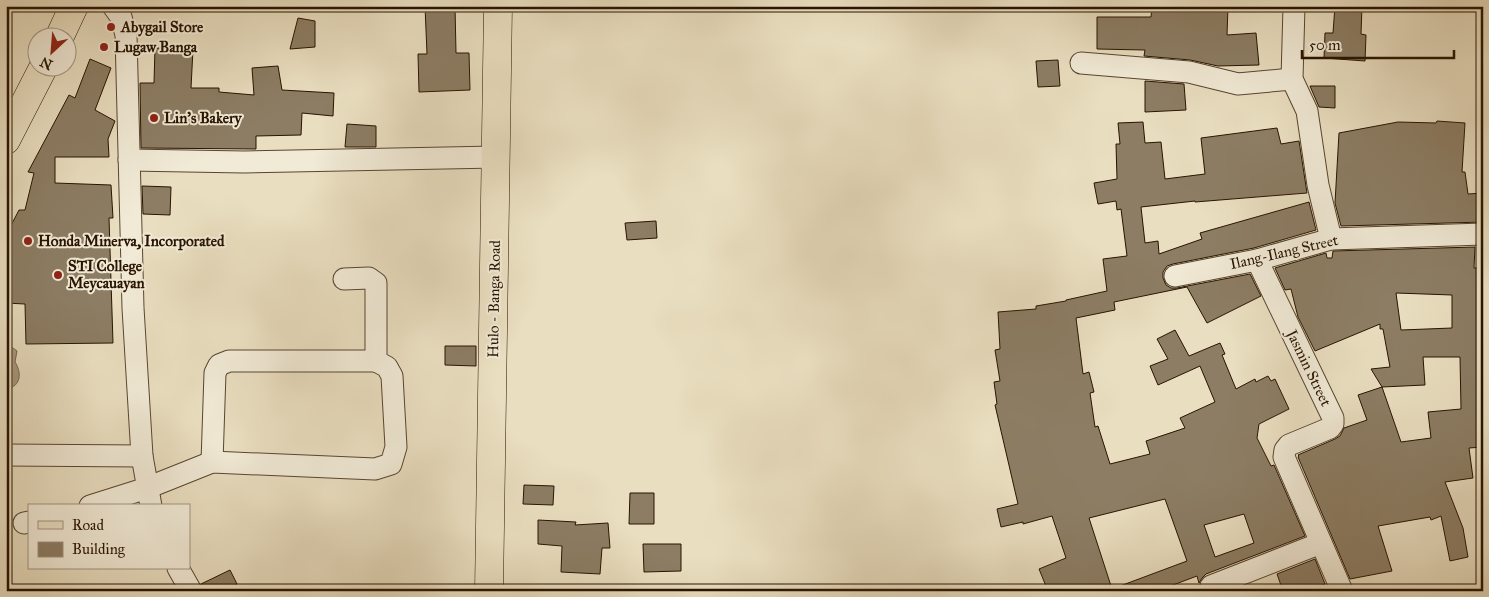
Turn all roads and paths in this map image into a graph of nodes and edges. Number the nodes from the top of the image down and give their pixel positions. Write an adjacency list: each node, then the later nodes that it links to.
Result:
1 (74, 6): 5 (main road)
2 (113, 6): 11 (street)
3 (498, 6): 10 (main road, Hulo - Banga Road)
4 (1294, 6): 8 (street)
5 (63, 28)
6 (1081, 63): 8 (street)
7 (38, 78): 9 (main road)
8 (1292, 79): 13 (street)
9 (6, 140)
10 (496, 157): 11 (street); 27 (main road, Hulo - Banga Road)
11 (129, 160): 19 (street)
12 (1483, 234): 13 (street, Ilang-Ilang Street)
13 (1331, 238): 14 (street, Ilang-Ilang Street)
14 (1257, 260): 15 (street, Ilang-Ilang Street); 23 (street, Jasmin Street)
15 (1176, 276)
16 (344, 279): 17 (street)
17 (376, 361): 20 (street); 20 (street)
18 (6, 455): 19 (street)
19 (142, 456): 21 (street)
20 (212, 462): 21 (street)
21 (149, 497): 22 (street)
22 (103, 504)
23 (1322, 543): 25 (street); 28 (street, Jasmin Street)
24 (179, 570): 26 (street)
25 (1211, 586)
26 (192, 591)
27 (489, 591)
28 (1342, 591)

